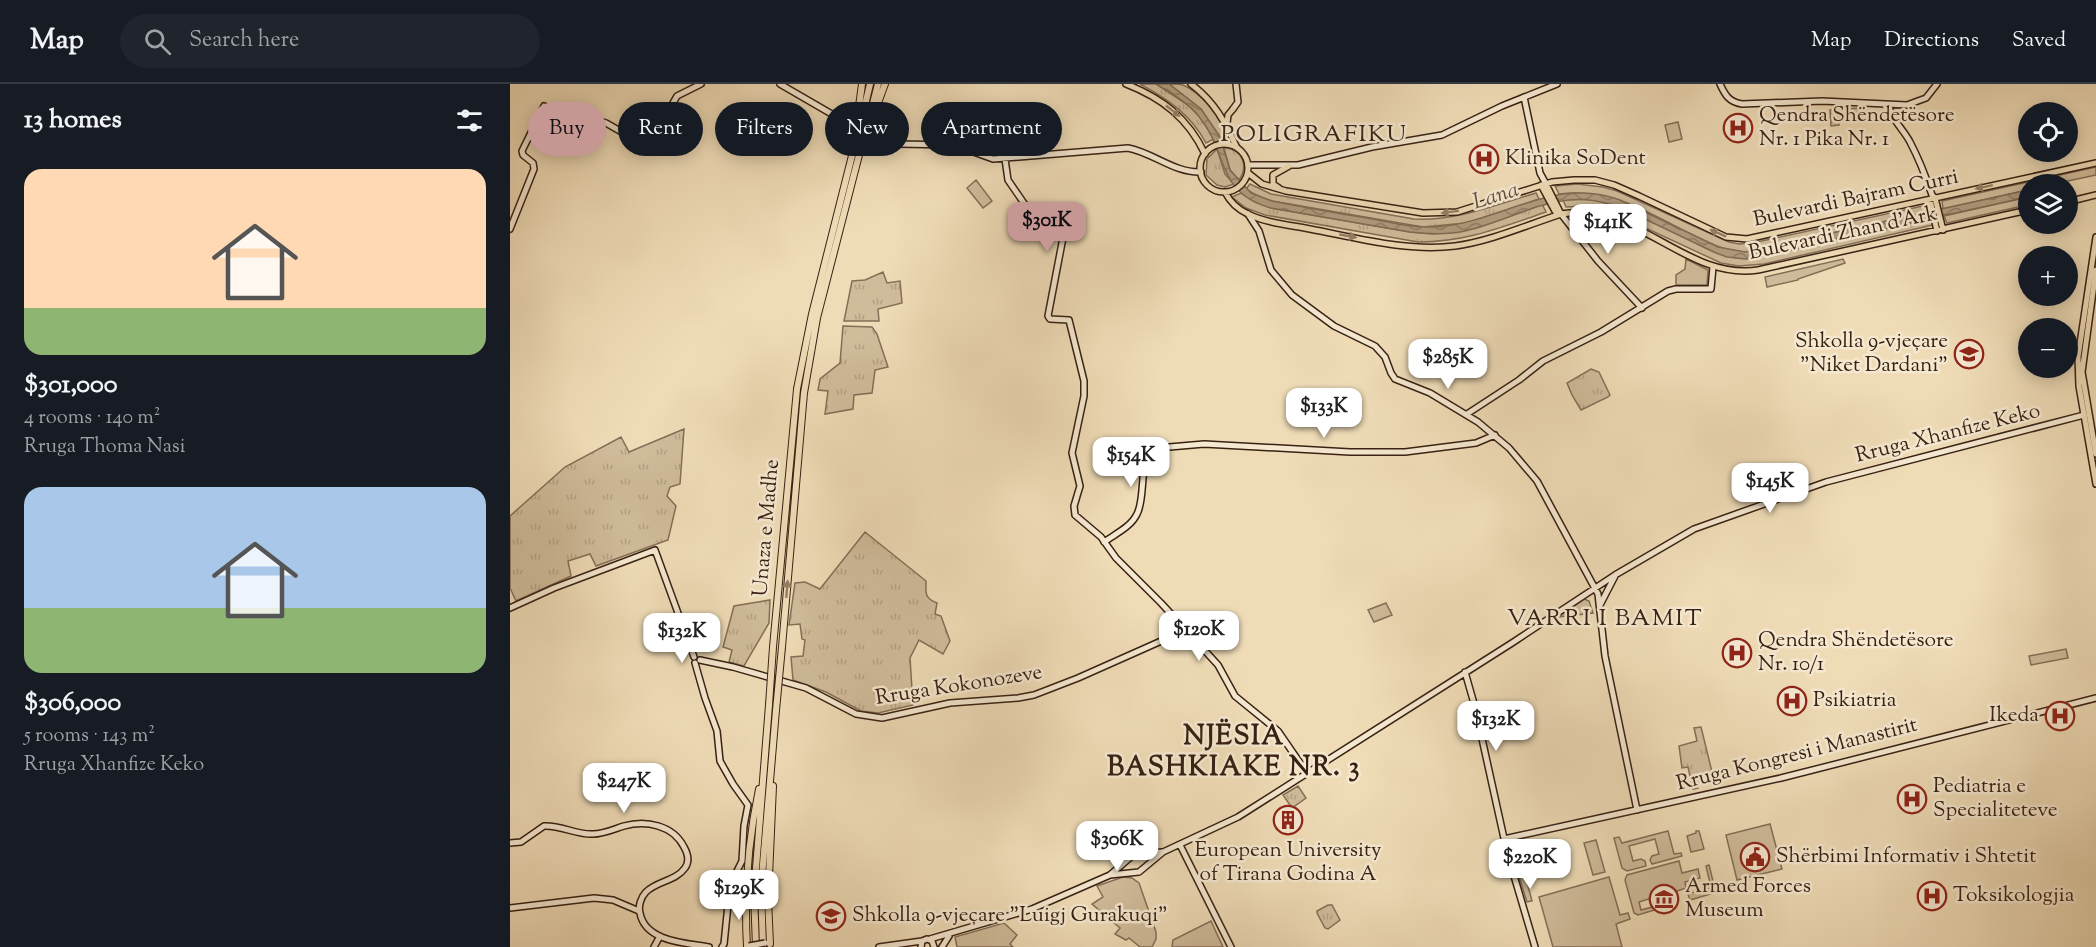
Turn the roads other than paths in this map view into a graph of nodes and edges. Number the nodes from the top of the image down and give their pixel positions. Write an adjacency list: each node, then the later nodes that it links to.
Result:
1 (701, 84): 43 (street)
2 (780, 84): 26 (street)
3 (862, 84): 14 (highway)
4 (870, 84): 15 (highway)
5 (878, 84): 16 (highway, Unaza e Madhe)
6 (885, 84): 17 (highway)
7 (1126, 84): 23 (main road, one-way to 23)
8 (1191, 84): 19 (main road)
9 (1236, 84): 20 (street)
10 (1557, 84): 13 (street)
11 (1720, 84): 18 (street)
12 (1937, 84): 18 (street)
13 (1524, 97): 29 (street); 32 (street)
14 (863, 102)
15 (867, 102)
16 (871, 102)
17 (875, 102)
18 (1889, 105): 37 (street)
19 (1217, 110): 20 (main road); 21 (main road)
20 (1233, 110): 21 (main road)
21 (1227, 123): 22 (main road)
22 (1237, 148): 23 (main road); 28 (main road)
23 (1205, 154): 30 (main road)
24 (854, 156): 49 (highway, Unaza e Madhe, bridge)
25 (856, 156): 49 (highway, Unaza e Madhe, bridge)
26 (1005, 159): 30 (street); 56 (street)
27 (2096, 162): 37 (main road, Bulevardi Bajram Curri, one-way to 37)
28 (1248, 165): 29 (street); 31 (main road)
29 (1288, 166): 33 (main road)
30 (1201, 172): 34 (main road)
31 (1247, 176): 33 (main road, Bulevardi Bajram Curri); 34 (main road)
32 (1545, 187): 33 (main road, Bulevardi Bajram Curri, one-way to 33); 37 (main road, Bulevardi Bajram Curri, one-way to 32); 38 (main road)
33 (1286, 191)
34 (1225, 192): 40 (main road, Bulevardi Zhan d'Ark)
35 (2096, 195): 36 (main road)
36 (2078, 199)
37 (1933, 200): 42 (main road)
38 (1558, 210): 41 (main road, Bulevardi Zhan d'Ark, one-way to 38); 46 (main road, Bulevardi Zhan d'Ark); 48 (street)
39 (2018, 212): 42 (main road, Bulevardi Zhan d'Ark)
40 (1247, 213): 41 (main road, Bulevardi Zhan d'Ark); 44 (street)
41 (1272, 221): 44 (street)
42 (1939, 227): 46 (main road, Bulevardi Zhan d'Ark)
43 (510, 229)
44 (1259, 231): 51 (street)
45 (2096, 237): 52 (main road)
46 (1713, 267): 48 (street)
47 (2096, 270): 52 (main road)
48 (1642, 308): 51 (street)
49 (800, 391): 65 (highway, Unaza e Madhe, bridge); 85 (highway, Unaza e Madhe, one-way to 49, bridge)
50 (2096, 412): 52 (street, Rruga Xhanfize Keko)
51 (1467, 414): 53 (street)
52 (2086, 415): 54 (main road); 55 (main road); 57 (street, Rruga Xhanfize Keko)
53 (1495, 435): 56 (street); 58 (street)
54 (2096, 454)
55 (2096, 483)
56 (1104, 542): 62 (street)
57 (1615, 575): 58 (street, Rruga Xhanfize Keko); 60 (street)
58 (1596, 588): 59 (street, Rruga Xhanfize Keko); 60 (street)
59 (1583, 596): 60 (street); 64 (street, Rruga Xhanfize Keko)
60 (1599, 606): 68 (street)
61 (510, 608): 63 (street)
62 (1186, 630): 65 (street, Rruga Kokonozeve); 67 (street)
63 (696, 660): 65 (street, Rruga Kokonozeve); 89 (street)
64 (1465, 672): 67 (street, Rruga Xhanfize Keko); 69 (street)
65 (771, 678): 90 (highway, Unaza e Madhe, bridge)
66 (2096, 698): 68 (street, Rruga Kongresi i Manastirit)
67 (1307, 773): 71 (street, Rruga Xhanfize Keko)
68 (1638, 810): 69 (street, Rruga Kongresi i Manastirit)
69 (1504, 839): 94 (street)
70 (510, 843): 79 (street)
71 (1180, 845): 72 (street, Rruga Xhanfize Keko); 93 (street)
72 (1163, 852): 73 (street, Rruga Xhanfize Keko); 75 (street, Rruga Xhanfize Keko)
73 (1138, 855): 74 (street); 75 (street)
74 (1127, 860): 76 (street); 77 (street)
75 (1144, 868): 76 (street)
76 (1133, 873): 77 (street)
77 (1110, 875): 80 (street)
78 (510, 908): 79 (street)
79 (639, 911): 81 (street)
80 (953, 933): 82 (street); 92 (street)
81 (660, 936): 87 (street); 88 (street)
82 (944, 936): 83 (street); 86 (street)
83 (930, 939): 84 (street); 86 (street)
84 (922, 944): 91 (street)
85 (769, 946): 90 (street, bridge)
86 (934, 946)
87 (654, 947)
88 (709, 947)
89 (722, 947)
90 (750, 947)
91 (879, 947)
92 (942, 947)
93 (1232, 947)
94 (1535, 947)

